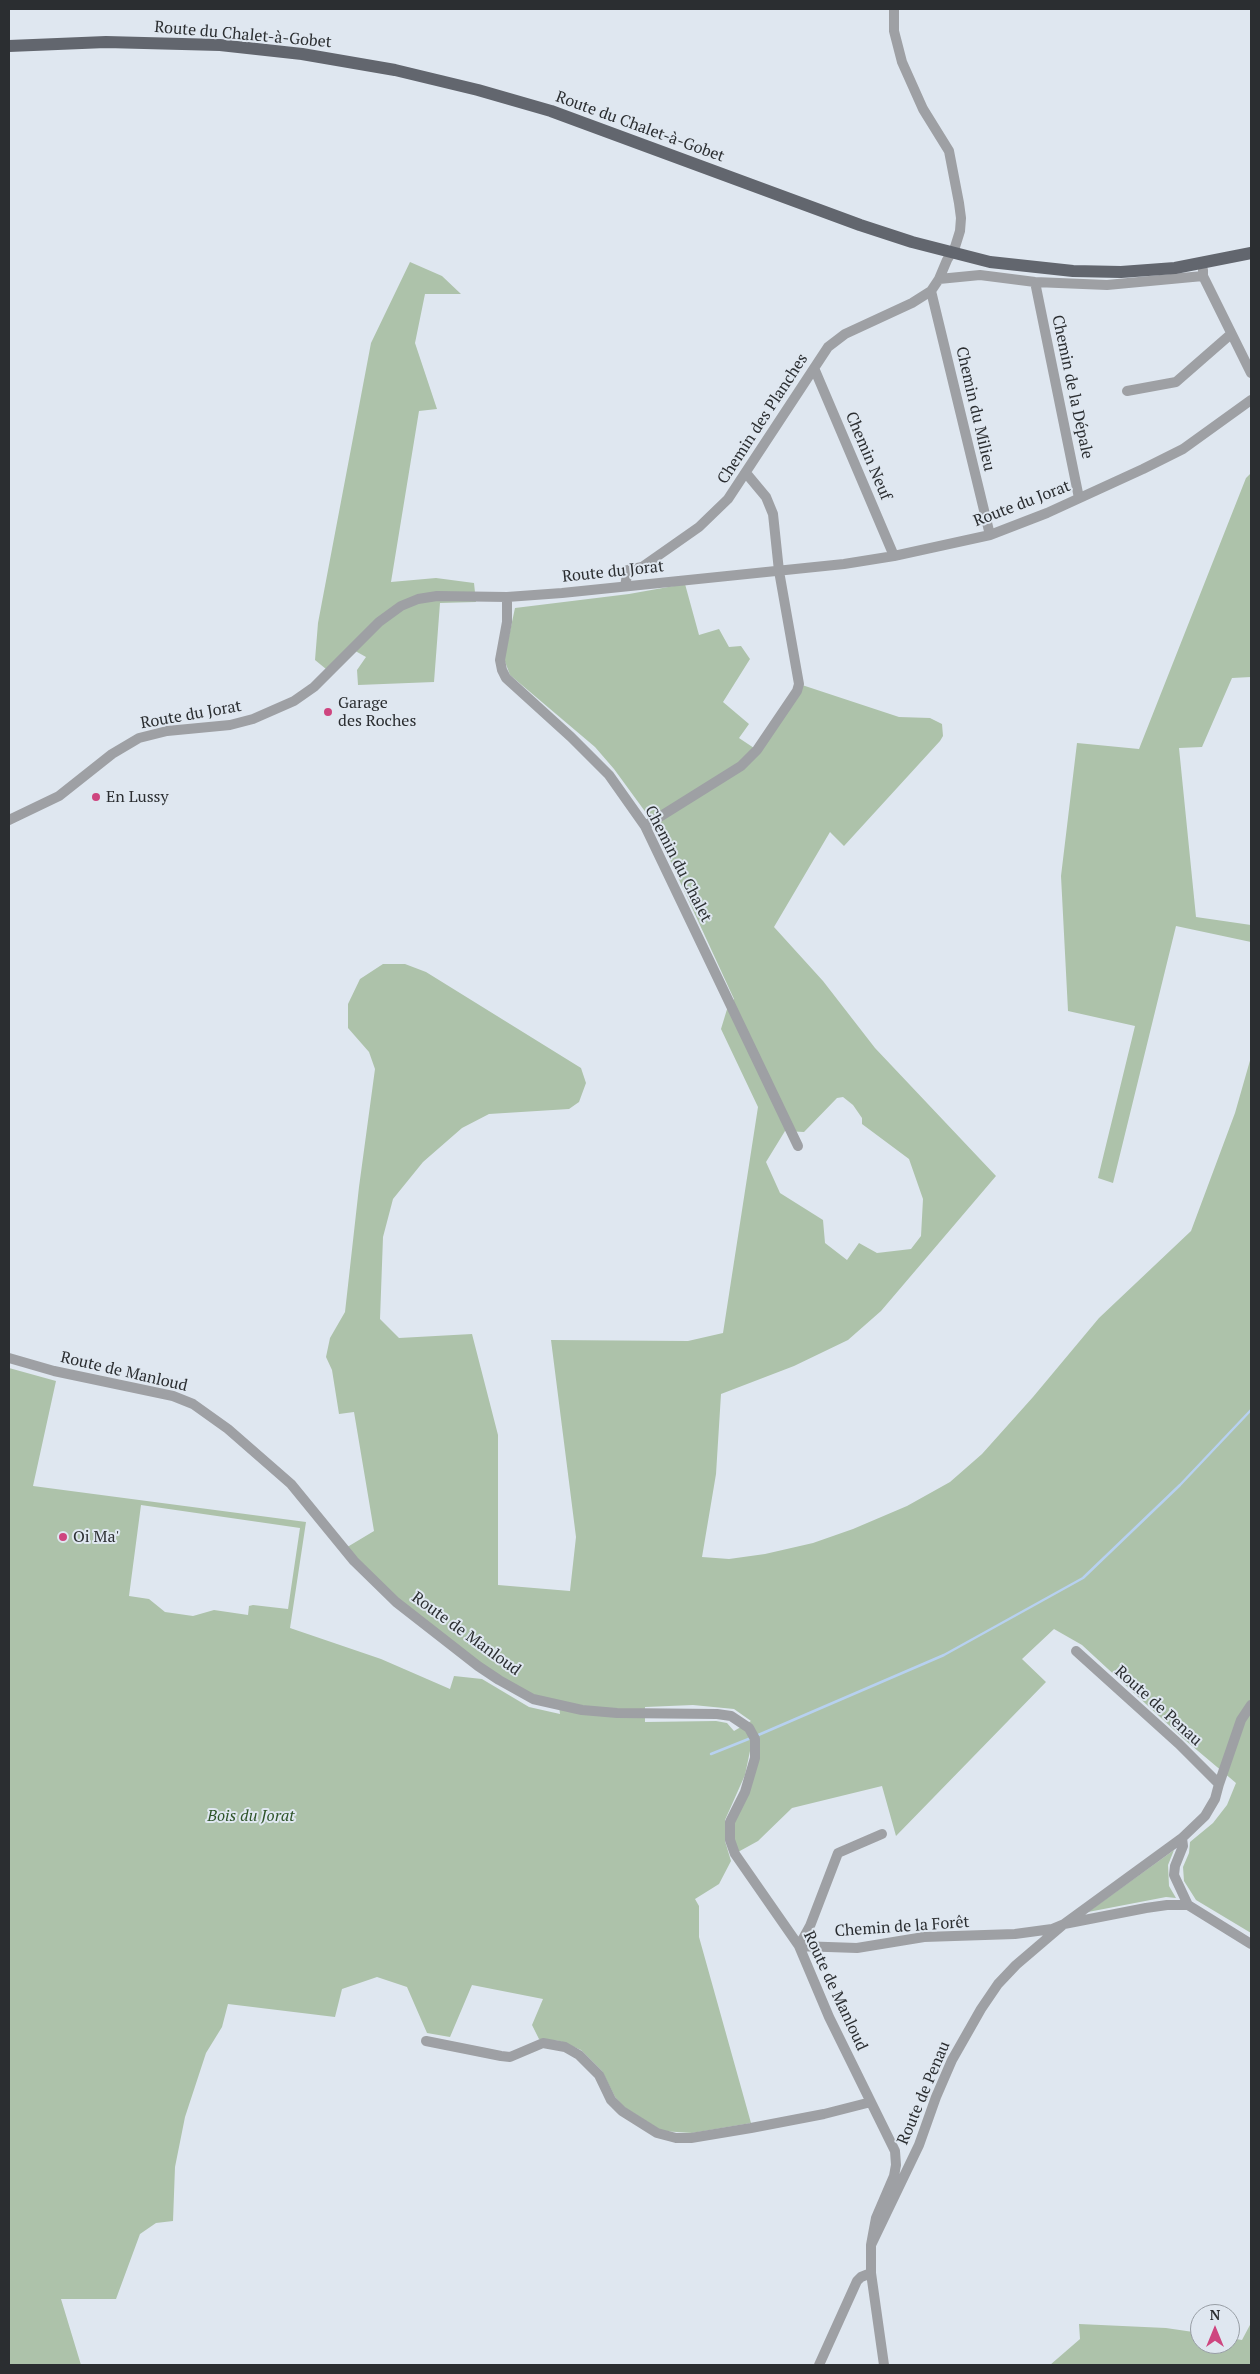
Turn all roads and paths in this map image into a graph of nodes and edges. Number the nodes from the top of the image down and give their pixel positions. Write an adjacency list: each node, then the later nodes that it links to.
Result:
1 (894, 9): 3 (street, Chemin des Planches)
2 (9, 46): 3 (main road, Route du Chalet-à-Gobet)
3 (952, 253): 5 (main road, Route du Chalet-à-Gobet); 6 (street, Chemin des Planches)
4 (1251, 253): 5 (main road, Route du Chalet-à-Gobet)
5 (1202, 270): 7 (street); 9 (street)
6 (939, 279): 7 (street); 8 (street, Chemin des Planches)
7 (1035, 282): 15 (street, Chemin de la Dépale)
8 (931, 291): 10 (street, Chemin des Planches); 16 (street, Chemin du Milieu)
9 (1231, 334): 11 (street); 12 (street)
10 (814, 368): 14 (street, Chemin des Planches); 17 (street, Chemin Neuf)
11 (1251, 373)
12 (1127, 391)
13 (1251, 400): 15 (street, Route du Jorat)
14 (746, 474): 18 (street); 19 (street, Chemin des Planches)
15 (1079, 498): 16 (street, Route du Jorat)
16 (990, 535): 17 (street, Route du Jorat)
17 (894, 556): 18 (street, Route du Jorat)
18 (779, 571): 19 (street, Route du Jorat); 22 (street)
19 (625, 586): 20 (street, Route du Jorat)
20 (507, 597): 21 (street, Route du Jorat); 22 (street, Chemin du Chalet)
21 (9, 820)
22 (646, 826): 23 (street, Chemin du Chalet)
23 (798, 1146)
24 (9, 1358): 33 (street, Route de Manloud)
25 (1076, 1651): 27 (street, Route de Penau)
26 (1251, 1705): 27 (street, Route de Penau)
27 (1219, 1784): 29 (street, Route de Penau)
28 (882, 1834): 33 (street, Chemin de la Forêt)
29 (1182, 1838): 30 (street); 31 (street, Route de Penau)
30 (1188, 1905): 31 (street, Chemin de la Forêt); 32 (street)
31 (1064, 1924): 33 (street, Chemin de la Forêt); 36 (street, Route de Penau)
32 (1251, 1944)
33 (799, 1946): 35 (street, Route de Manloud)
34 (426, 2041): 35 (street)
35 (871, 2102): 36 (street, Route de Manloud)
36 (871, 2245): 37 (street, Route de Penau)
37 (872, 2273): 38 (street); 39 (street, Route de Penau)
38 (819, 2365)
39 (884, 2365)

